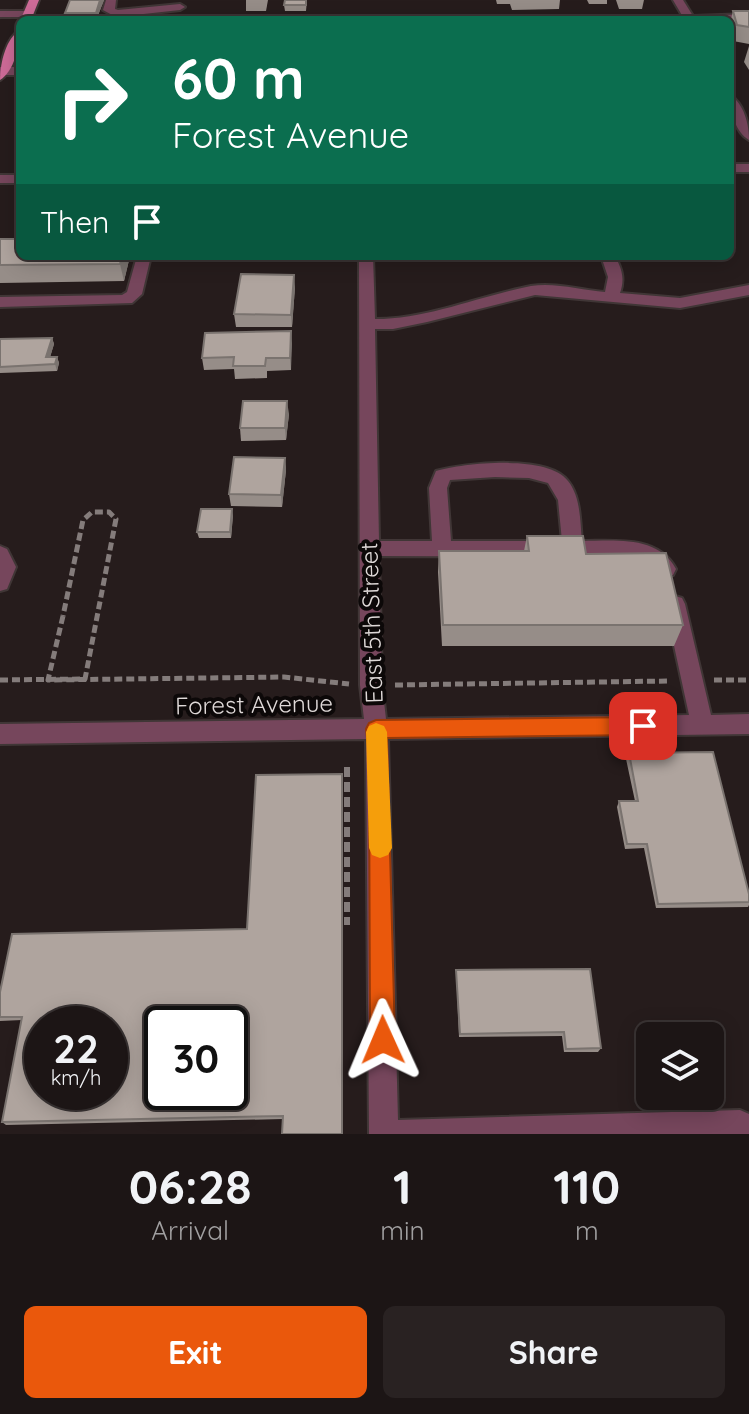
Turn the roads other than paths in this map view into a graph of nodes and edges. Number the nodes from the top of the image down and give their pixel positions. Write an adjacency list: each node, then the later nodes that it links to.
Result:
1 (111, 0): 2 (street)
2 (180, 3)
3 (16, 41): 4 (main road)
4 (1, 73)
5 (734, 98): 6 (street)
6 (749, 136)
7 (143, 260): 12 (street)
8 (366, 260): 13 (street, East 5th Street)
9 (610, 260): 11 (street)
10 (749, 290): 11 (street)
11 (610, 297): 13 (street)
12 (0, 302)
13 (366, 324): 14 (street, East 5th Street)
14 (369, 548): 15 (street); 21 (street, East 5th Street)
15 (442, 548): 16 (street); 16 (street)
16 (573, 549): 20 (street)
17 (0, 554): 18 (street)
18 (0, 583)
19 (749, 724): 20 (street, Forest Avenue)
20 (702, 725): 21 (street, Forest Avenue)
21 (376, 729): 22 (street, Forest Avenue); 24 (street, East 5th Street)
22 (0, 734)
23 (740, 1125): 25 (street)
24 (384, 1134)
25 (400, 1134)

